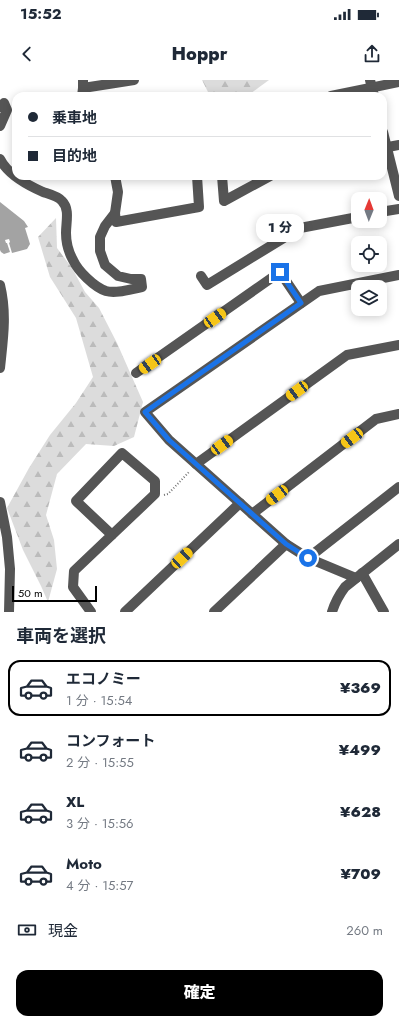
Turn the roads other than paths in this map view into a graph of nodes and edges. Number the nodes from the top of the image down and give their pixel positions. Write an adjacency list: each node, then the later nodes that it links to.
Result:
1 (134, 80): 3 (street)
2 (399, 82): 4 (street)
3 (83, 88)
4 (372, 88): 5 (street)
5 (352, 92)
6 (0, 107): 7 (street)
7 (0, 126)
8 (399, 145): 9 (street)
9 (387, 148)
10 (387, 155): 18 (street)
11 (0, 159): 12 (street)
12 (12, 173)
13 (21, 180): 21 (street)
14 (116, 180): 21 (street)
15 (197, 180): 21 (street)
16 (222, 180): 17 (street)
17 (263, 180)
18 (399, 196)
19 (399, 209): 20 (street)
20 (387, 211)
21 (115, 213)
22 (351, 218): 24 (street)
23 (399, 275): 26 (street)
24 (201, 276)
25 (0, 285): 28 (street)
26 (301, 303): 29 (street); 31 (street)
27 (399, 344): 31 (street)
28 (0, 368)
29 (136, 373)
30 (399, 414): 35 (street)
31 (196, 464): 34 (street)
32 (399, 488): 39 (street)
33 (0, 502): 40 (street)
34 (240, 503): 35 (street); 44 (street)
35 (252, 514): 37 (street)
36 (112, 535): 36 (street); 43 (street)
37 (286, 544): 39 (street); 45 (street)
38 (399, 544): 41 (street)
39 (308, 558): 41 (street)
40 (4, 560): 42 (street)
41 (359, 576): 46 (street); 47 (street)
42 (9, 612)
43 (91, 612)
44 (125, 612)
45 (214, 612)
46 (332, 612)
47 (384, 612)

